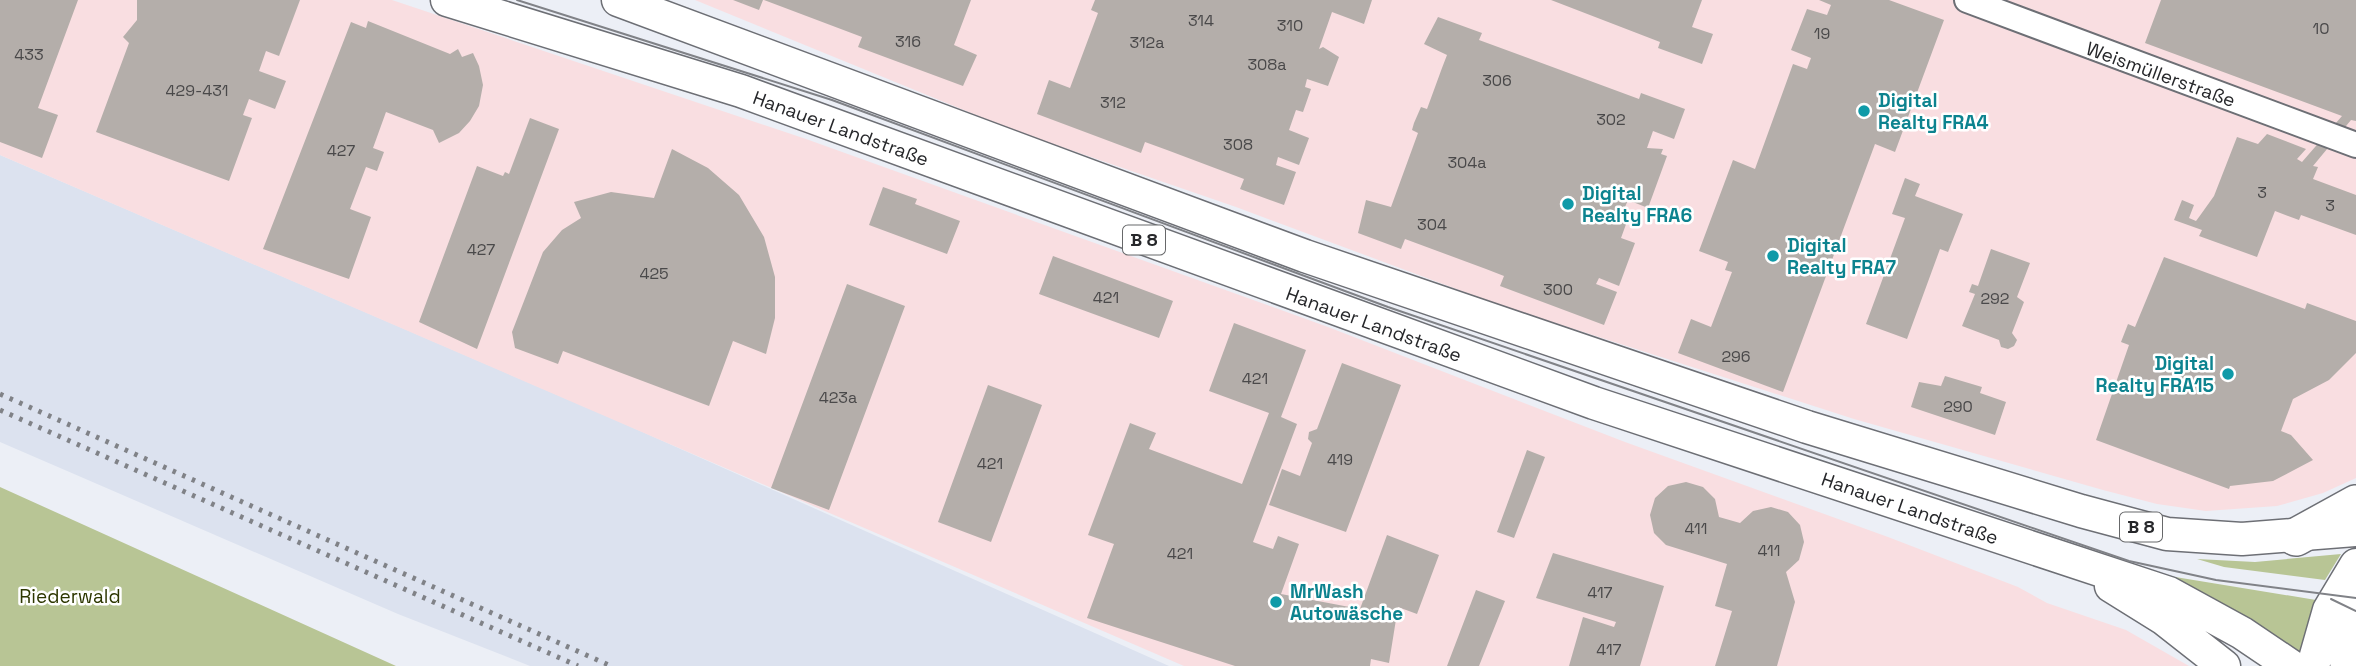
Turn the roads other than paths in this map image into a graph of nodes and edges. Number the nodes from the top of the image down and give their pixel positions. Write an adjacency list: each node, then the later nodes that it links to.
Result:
1 (447, 0): 8 (main road, Hanauer Landstraße / B 8)
2 (618, 0): 7 (main road, B 8)
3 (1967, 0): 4 (street, Weismüllerstraße)
4 (2356, 145)
5 (2356, 504): 7 (highway)
6 (2356, 530): 7 (main road, B 8)
7 (2296, 537)
8 (2074, 563): 10 (main road); 11 (main road, Hanauer Landstraße / B 8)
9 (2354, 570): 12 (main road); 13 (main road)
10 (2224, 666)
11 (2291, 666)
12 (2313, 666)
13 (2347, 666)

